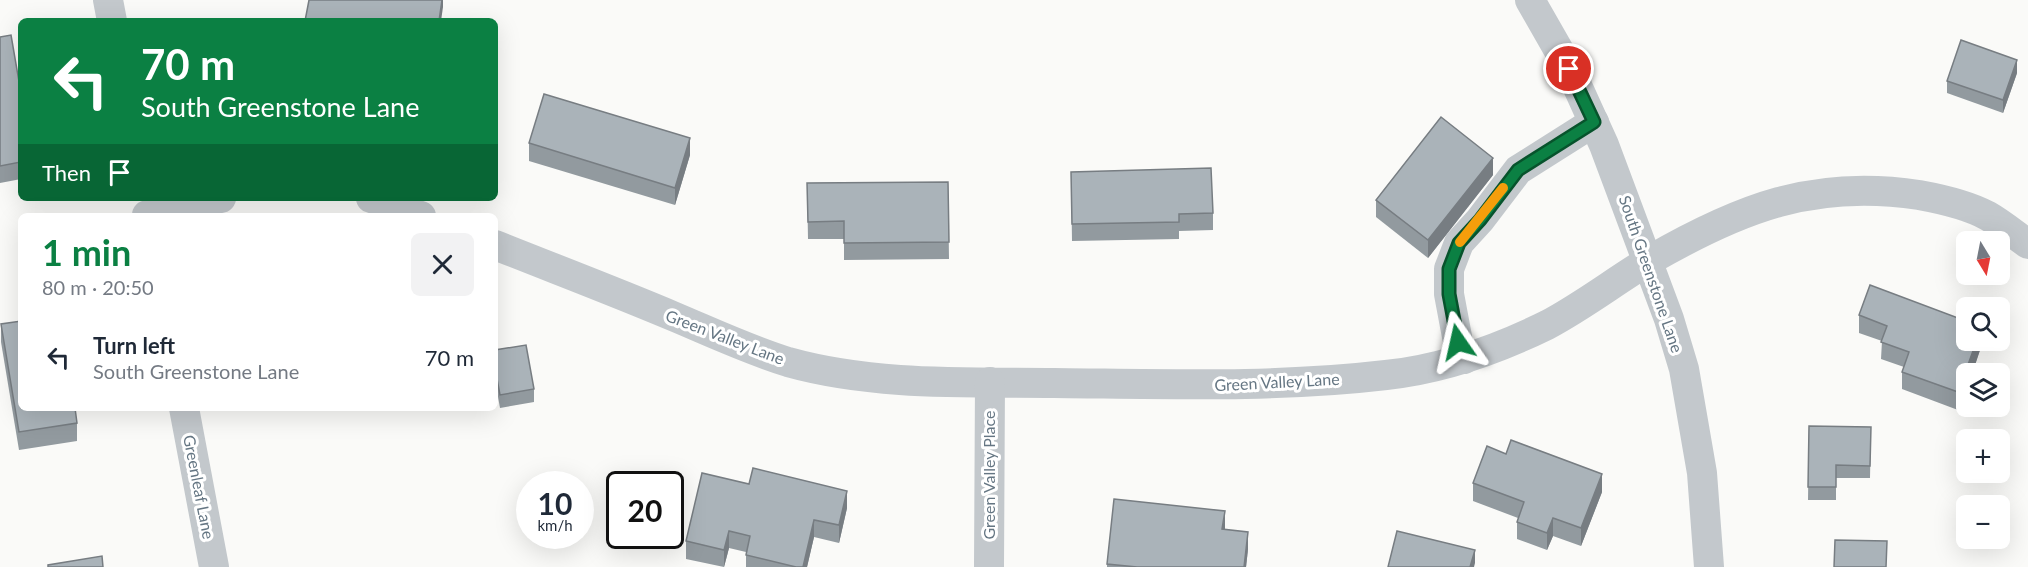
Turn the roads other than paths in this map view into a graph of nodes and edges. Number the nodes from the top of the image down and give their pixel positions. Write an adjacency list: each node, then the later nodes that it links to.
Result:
1 (108, 0): 3 (street)
2 (1530, 0): 4 (street, South Greenstone Lane)
3 (111, 18)
4 (1594, 122): 11 (street, South Greenstone Lane); 12 (street)
5 (209, 201): 7 (street)
6 (378, 201): 8 (street)
7 (159, 213)
8 (412, 213)
9 (2028, 244): 11 (street, Green Valley Lane)
10 (498, 246): 13 (street, Green Valley Lane)
11 (1649, 261): 12 (street, Green Valley Lane); 17 (street, South Greenstone Lane)
12 (1464, 358): 13 (street, Green Valley Lane)
13 (990, 382): 16 (street, Green Valley Place)
14 (185, 411): 15 (street, Greenleaf Lane)
15 (214, 567)
16 (989, 567)
17 (1709, 567)

